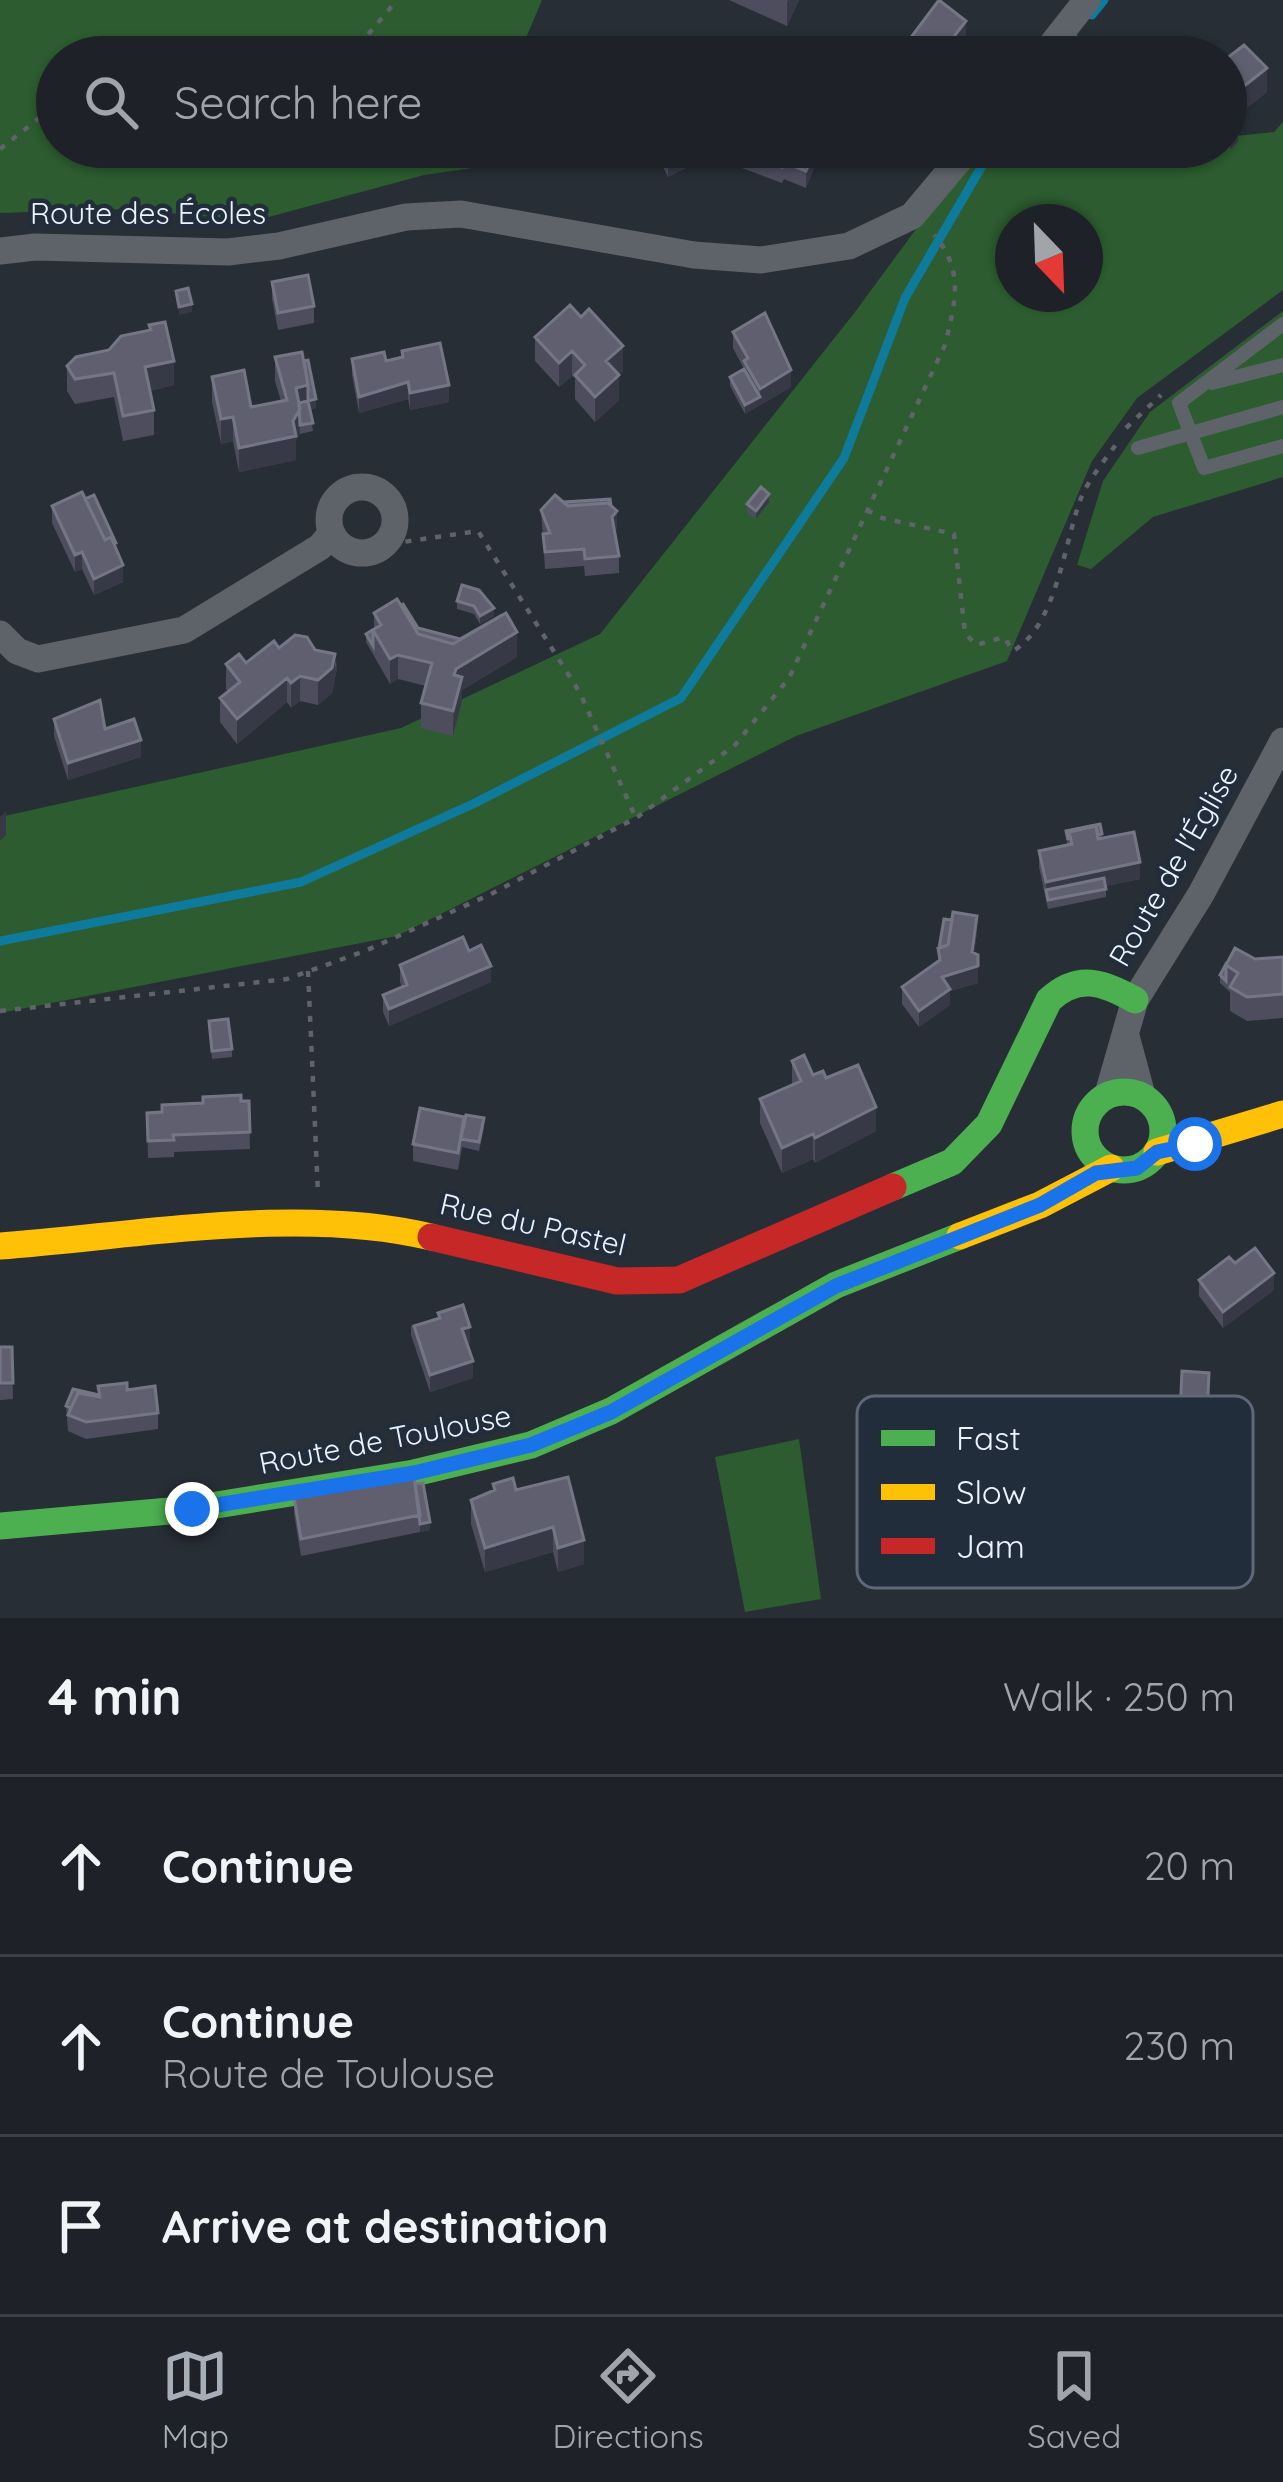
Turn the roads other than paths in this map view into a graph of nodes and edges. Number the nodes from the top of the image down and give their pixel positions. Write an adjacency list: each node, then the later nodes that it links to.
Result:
1 (1088, 0): 2 (street)
2 (1059, 36)
3 (953, 168): 4 (street, Route des Écoles)
4 (0, 251)
5 (1283, 324): 7 (lane)
6 (1283, 365): 7 (lane)
7 (1203, 385): 9 (lane)
8 (1283, 407): 9 (lane)
9 (1191, 433): 10 (lane); 11 (lane)
10 (1283, 446)
11 (1138, 448)
12 (331, 534): 12 (street); 13 (street)
13 (0, 634)
14 (1283, 740): 15 (street, Route de l'Église)
15 (1130, 1012): 16 (street, Route de l'Église); 17 (street); 24 (street, Rue du Pastel)
16 (1108, 1094): 17 (street); 20 (street)
17 (1142, 1095): 18 (street)
18 (1161, 1117): 19 (street); 21 (street)
19 (1273, 1118): 21 (street)
20 (1085, 1138): 22 (street); 23 (street, Route de Toulouse)
21 (1157, 1152): 22 (street)
22 (1111, 1168): 23 (street, Route de Toulouse)
23 (1018, 1211): 25 (street, Route de Toulouse)
24 (0, 1246)
25 (0, 1526)

